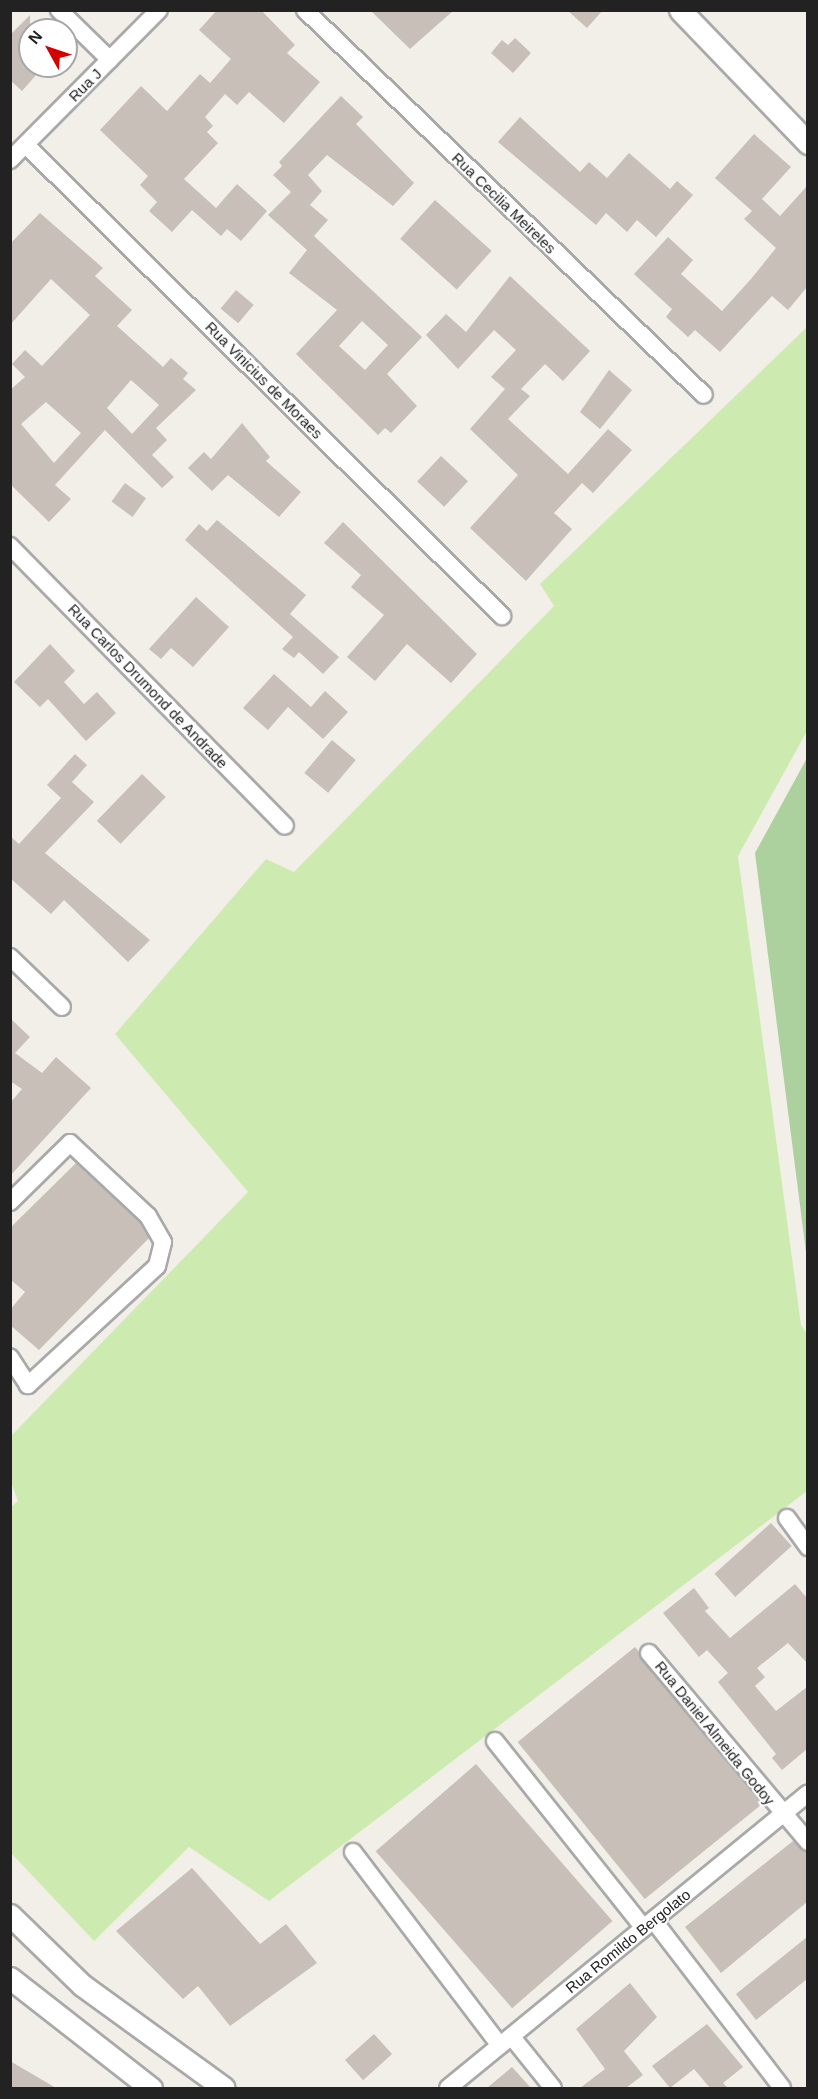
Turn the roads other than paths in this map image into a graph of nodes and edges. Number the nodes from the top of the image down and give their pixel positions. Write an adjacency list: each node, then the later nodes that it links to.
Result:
1 (59, 10): 5 (street)
2 (159, 10): 5 (street, Rua J)
3 (305, 10): 9 (street, Rua Cecilia Meireles)
4 (680, 10): 6 (street)
5 (110, 60): 7 (street, Rua J)
6 (807, 143)
7 (26, 145): 8 (street, Rua J); 11 (street, Rua Vinicius de Moraes)
8 (10, 160)
9 (704, 395)
10 (10, 546): 12 (street, Rua Carlos Drumond de Andrade)
11 (502, 616)
12 (285, 826)
13 (10, 957): 14 (street)
14 (62, 1007)
15 (10, 1202): 16 (street)
16 (10, 1358)
17 (787, 1518): 18 (street)
18 (807, 1547)
19 (649, 1653): 22 (street, Rua Daniel Almeida Godoy)
20 (495, 1742): 26 (street)
21 (807, 1793): 22 (street, Rua Romildo Bergolato)
22 (781, 1813): 23 (street, Rua Daniel Almeida Godoy); 26 (street, Rua Romildo Bergolato)
23 (807, 1842)
24 (353, 1852): 28 (street)
25 (10, 1915): 30 (street)
26 (649, 1925): 28 (street, Rua Romildo Bergolato); 33 (street)
27 (10, 1978): 29 (street)
28 (506, 2042): 31 (street, Rua Romildo Bergolato); 32 (street)
29 (151, 2088)
30 (224, 2088)
31 (448, 2088)
32 (553, 2088)
33 (782, 2088)

